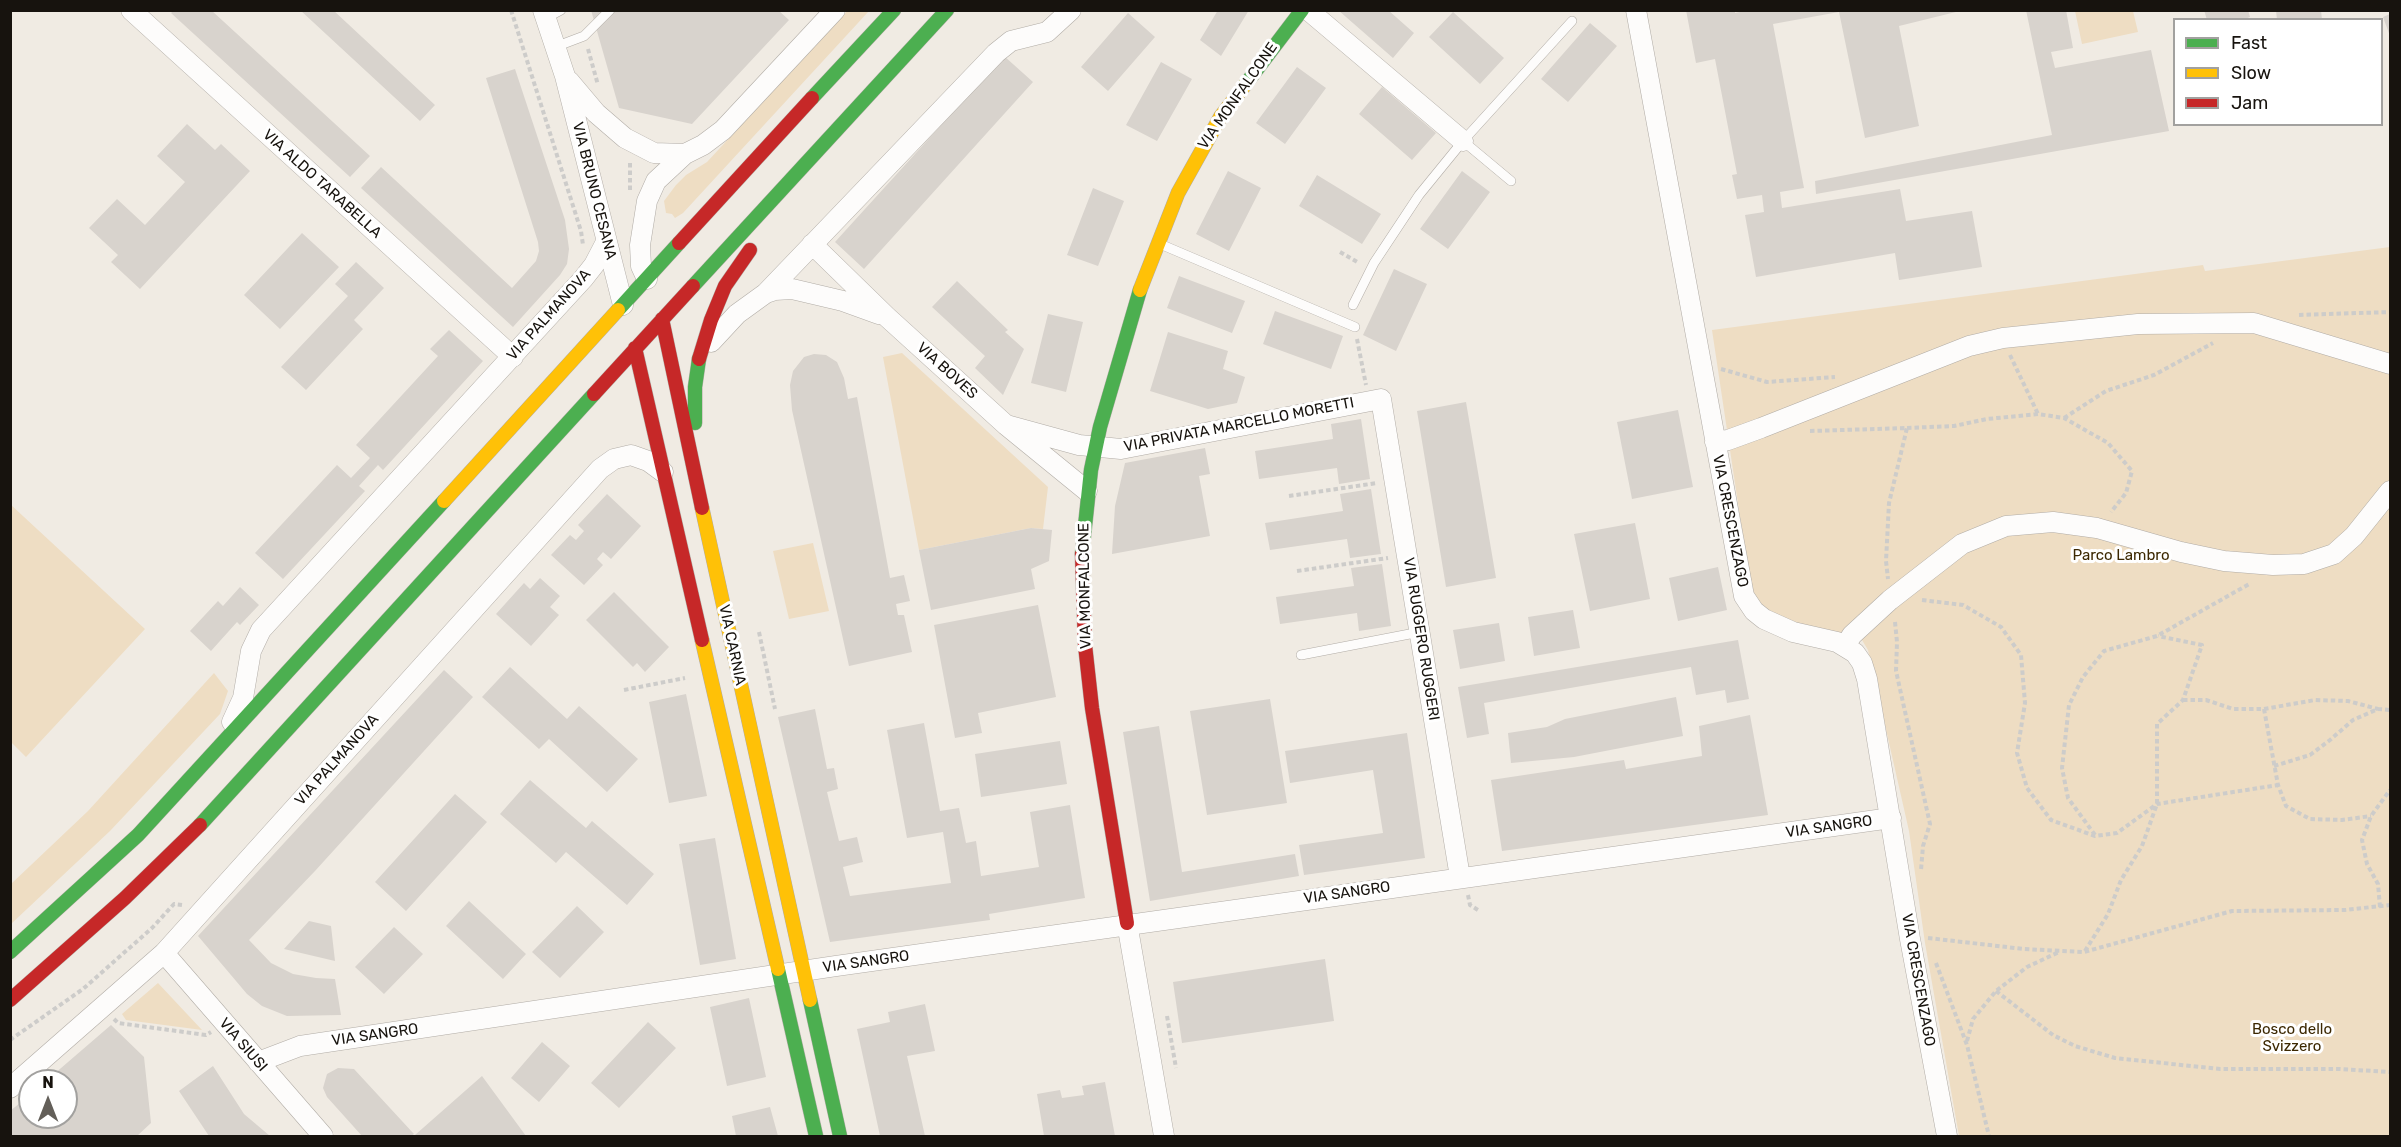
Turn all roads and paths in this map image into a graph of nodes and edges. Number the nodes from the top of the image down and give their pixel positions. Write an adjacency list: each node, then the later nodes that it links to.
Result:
1 (131, 10): 39 (street, VIA ALDO TARABELLA)
2 (511, 10): 25 (path)
3 (610, 10): 13 (lane)
4 (835, 10): 17 (street)
5 (894, 10): 27 (main road, VIA PALMANOVA)
6 (947, 10): 15 (main road)
7 (1071, 10): 23 (street)
8 (1302, 10): 22 (main road, VIA MONFALCONE)
9 (1308, 10): 16 (street)
10 (1636, 10): 41 (street, VIA CRESCENZAGO)
11 (550, 13): 13 (street, VIA BRUNO CESANA)
12 (1572, 21): 16 (lane)
13 (555, 47): 14 (street, VIA BRUNO CESANA)
14 (565, 76): 17 (street, VIA BRUNO CESANA); 20 (street, VIA BRUNO CESANA)
15 (857, 110): 19 (main road); 34 (main road)
16 (1464, 141): 18 (lane); 26 (lane)
17 (685, 154): 27 (street)
18 (1511, 181)
19 (801, 189)
20 (606, 242): 30 (street, VIA BRUNO CESANA); 39 (street, VIA PALMANOVA)
21 (756, 242): 40 (main road)
22 (1157, 243): 35 (lane); 52 (main road, VIA MONFALCONE)
23 (812, 244): 28 (street); 33 (street, VIA BOVES)
24 (1340, 252): 26 (path)
25 (583, 253)
26 (1370, 270): 29 (lane)
27 (654, 289): 30 (main road, VIA PALMANOVA); 34 (main road)
28 (766, 293): 33 (street, VIA BOVES); 40 (street)
29 (1353, 305)
30 (625, 311): 76 (main road, VIA PALMANOVA)
31 (2391, 312): 32 (path)
32 (2294, 315)
33 (887, 317): 48 (street, VIA BOVES)
34 (662, 319): 38 (main road); 55 (main road, VIA CARNIA)
35 (1355, 327): 44 (path)
36 (2003, 338): 42 (street); 46 (path); 51 (street)
37 (2215, 342): 47 (path)
38 (634, 343): 53 (main road, VIA CARNIA); 102 (main road)
39 (513, 357): 76 (street, VIA PALMANOVA)
40 (699, 359): 55 (main road)
41 (1701, 363): 43 (path); 51 (street, VIA CRESCENZAGO)
42 (2391, 364)
43 (1843, 376)
44 (1366, 383)
45 (1383, 401): 52 (street, VIA PRIVATA MARCELLO MORETTI); 65 (street, VIA RUGGERO RUGGERI)
46 (2038, 414): 47 (path); 49 (path)
47 (2064, 418): 59 (path)
48 (1006, 425): 52 (street, VIA BOVES); 56 (street, VIA BOVES)
49 (1907, 428): 50 (path); 63 (path)
50 (1808, 431)
51 (1715, 442): 67 (street, VIA CRESCENZAGO)
52 (1095, 447): 56 (main road, VIA MONFALCONE)
53 (663, 472): 87 (street, VIA PALMANOVA); 100 (main road, VIA CARNIA)
54 (1377, 483): 58 (path)
55 (698, 490): 99 (main road, VIA CARNIA)
56 (1087, 491): 90 (main road, VIA MONFALCONE)
57 (2391, 491): 61 (street)
58 (1289, 496)
59 (2097, 528): 61 (street); 63 (street)
60 (1388, 558): 62 (path)
61 (2282, 565): 66 (path)
62 (1298, 571)
63 (1890, 600): 67 (street); 83 (path); 84 (path)
64 (759, 632): 72 (path)
65 (1420, 632): 68 (lane); 85 (street, VIA RUGGERO RUGGERI)
66 (2157, 636): 71 (path); 83 (path)
67 (1845, 646): 82 (street, VIA CRESCENZAGO)
68 (1301, 655)
69 (686, 678): 70 (path)
70 (624, 690)
71 (2183, 700): 73 (path); 80 (path)
72 (775, 709)
73 (2264, 709): 74 (path); 77 (path)
74 (2378, 709): 75 (path); 77 (path)
75 (2391, 710)
76 (214, 755): 95 (main road, VIA PALMANOVA)
77 (2274, 766): 78 (path)
78 (2278, 785): 80 (path); 81 (path)
79 (2391, 790): 81 (path)
80 (2157, 804): 83 (path); 96 (path)
81 (2371, 816): 88 (path)
82 (1891, 818): 85 (street, VIA SANGRO); 92 (street, VIA CRESCENZAGO)
83 (2095, 836)
84 (1921, 876)
85 (1464, 886): 89 (path); 90 (street, VIA SANGRO)
86 (2391, 905): 88 (path)
87 (205, 907): 97 (street, VIA PALMANOVA); 106 (path)
88 (2380, 907): 96 (path)
89 (1478, 910)
90 (1127, 923): 99 (street, VIA SANGRO); 115 (street, VIA MONFALCONE)
91 (1927, 929): 92 (path)
92 (1919, 939): 93 (path); 94 (path); 116 (street, VIA CRESCENZAGO)
93 (1931, 944)
94 (2061, 951): 96 (path); 101 (path)
95 (10, 952)
96 (2084, 952)
97 (164, 953): 103 (street, VIA PALMANOVA); 105 (street, VIA SIUSI)
98 (1935, 957): 107 (path)
99 (804, 971): 100 (street); 114 (main road, VIA CARNIA)
100 (780, 976): 108 (street, VIA SANGRO); 113 (main road, VIA CARNIA)
101 (1996, 991): 107 (path); 110 (path)
102 (10, 1000)
103 (103, 1008): 105 (path); 111 (street, VIA PALMANOVA)
104 (1167, 1016): 109 (path)
105 (225, 1023): 108 (street, VIA SIUSI)
106 (10, 1040)
107 (1967, 1045): 117 (path)
108 (258, 1062): 112 (street, VIA SIUSI)
109 (1176, 1068)
110 (2391, 1072)
111 (10, 1088)
112 (323, 1137)
113 (816, 1137)
114 (840, 1137)
115 (1164, 1137)
116 (1947, 1137)
117 (1989, 1137)

